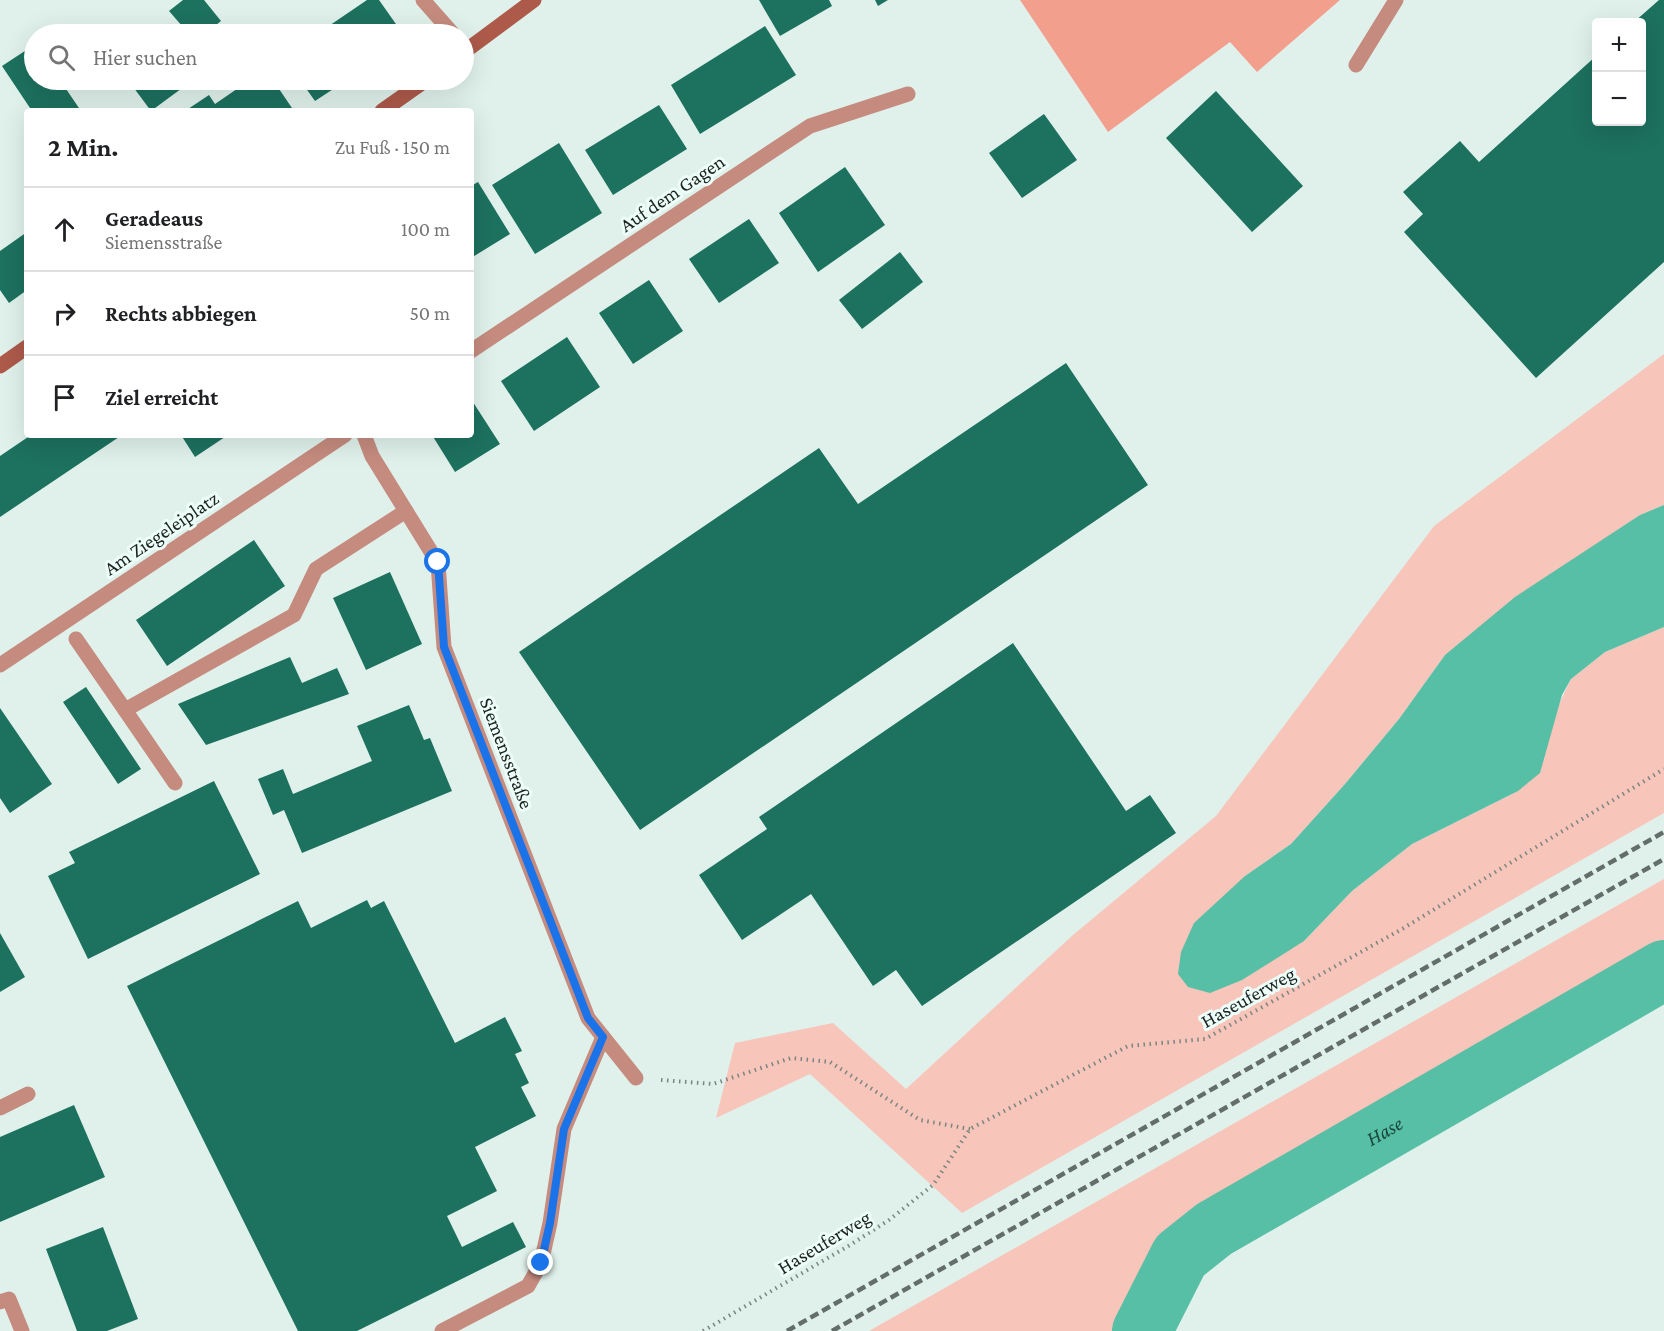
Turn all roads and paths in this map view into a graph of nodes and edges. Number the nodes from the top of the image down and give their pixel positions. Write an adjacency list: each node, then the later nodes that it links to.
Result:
1 (423, 0): 4 (street)
2 (534, 0): 5 (main road)
3 (1396, 0): 6 (street)
4 (444, 24)
5 (474, 43)
6 (1356, 65)
7 (412, 90): 9 (main road)
8 (908, 94): 10 (street, Auf dem Gagen)
9 (386, 108)
10 (474, 349)
11 (24, 350): 12 (main road)
12 (0, 366)
13 (341, 438): 17 (street, Am Ziegeleiplatz)
14 (365, 438): 15 (street, Siemensstraße)
15 (406, 511): 18 (street); 21 (street, Siemensstraße)
16 (76, 639): 18 (street)
17 (0, 666)
18 (125, 710): 20 (street)
19 (1664, 770): 25 (path, Haseuferweg)
20 (175, 783)
21 (603, 1037): 22 (street, Siemensstraße); 28 (street)
22 (636, 1078): 25 (path)
23 (28, 1094): 24 (street)
24 (0, 1108)
25 (970, 1129): 29 (path, Haseuferweg)
26 (0, 1302): 27 (street)
27 (22, 1331)
28 (442, 1331)
29 (703, 1331)

